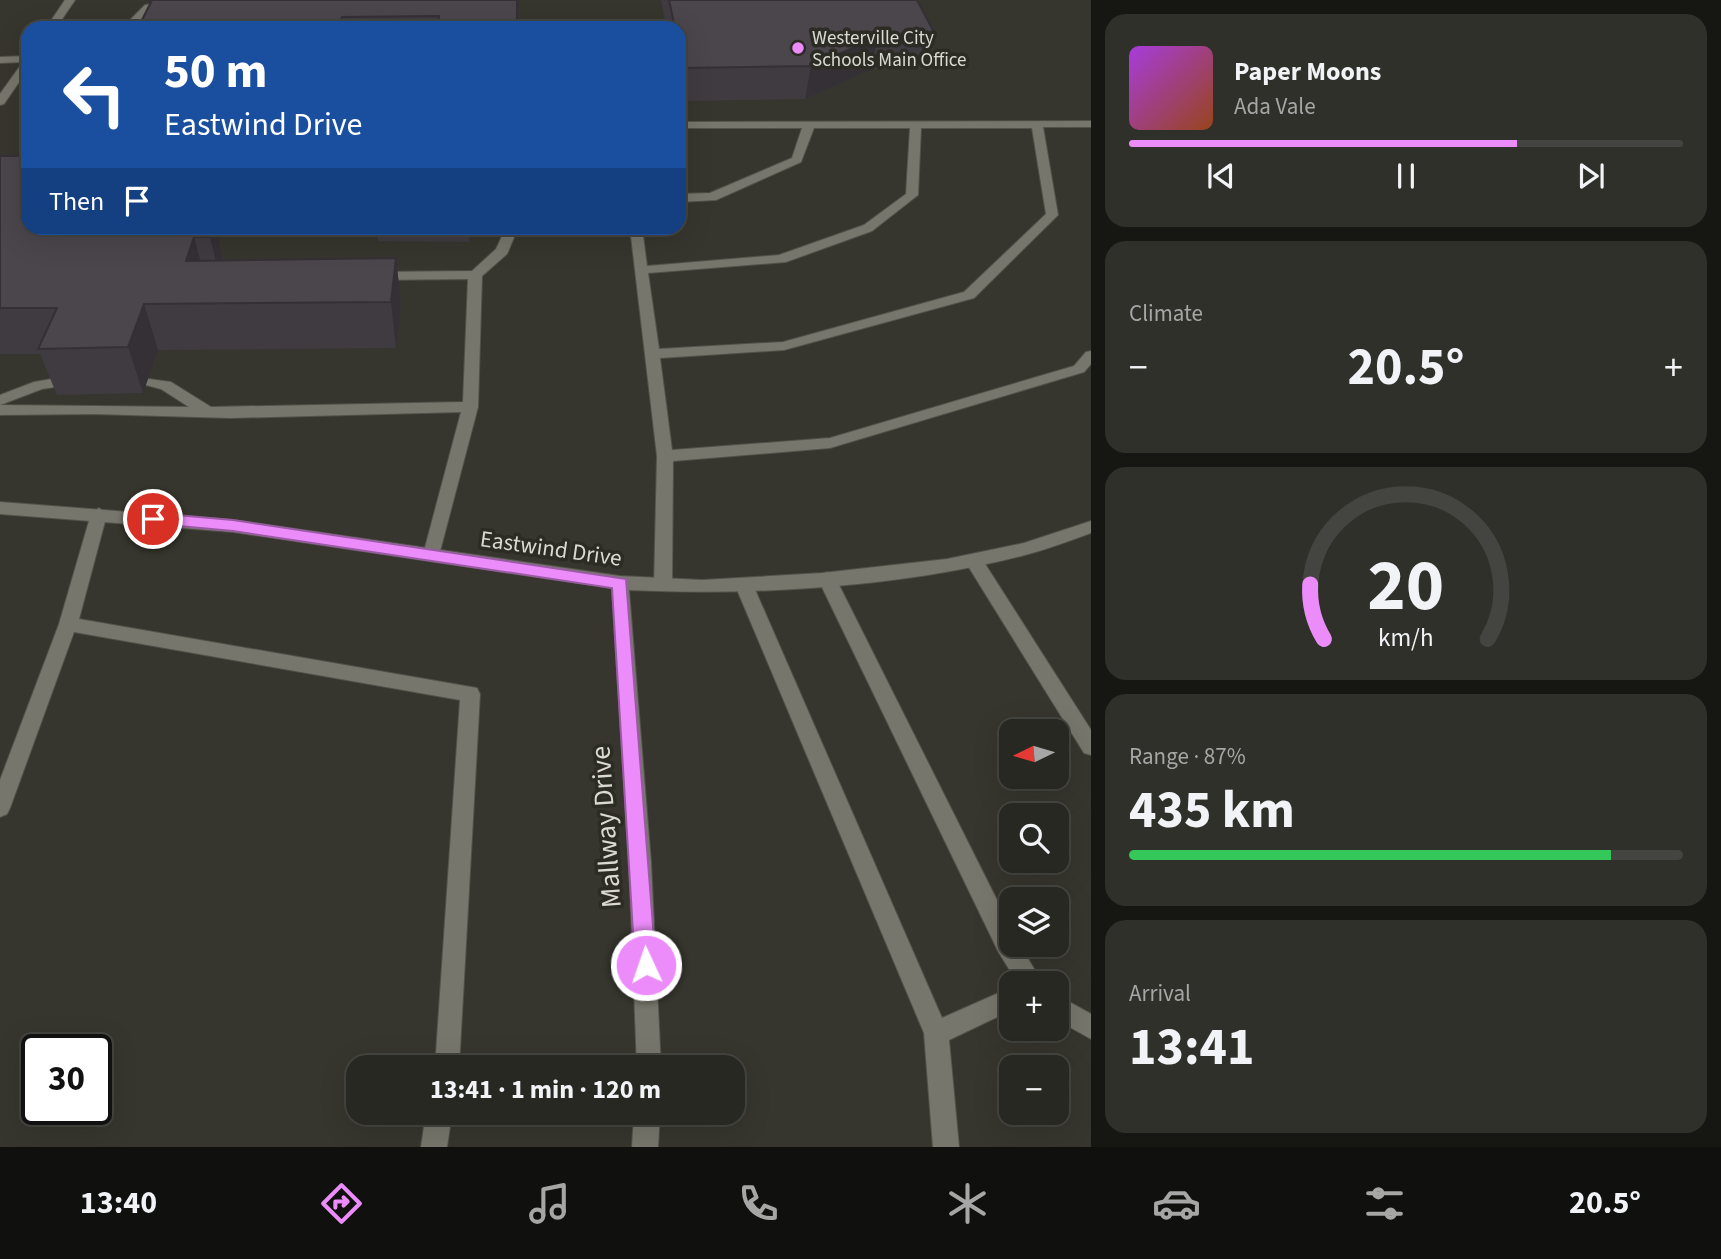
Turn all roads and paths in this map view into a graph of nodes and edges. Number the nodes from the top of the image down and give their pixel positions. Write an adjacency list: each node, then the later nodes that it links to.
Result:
1 (70, 0): 3 (street)
2 (188, 3): 4 (street)
3 (56, 21)
4 (134, 21)
5 (0, 60): 6 (street)
6 (21, 61)
7 (21, 72): 8 (street)
8 (0, 103)
9 (1091, 124): 13 (street)
10 (686, 125): 11 (street)
11 (809, 125): 12 (street); 14 (street)
12 (916, 125): 13 (street); 17 (street)
13 (1037, 125): 20 (street)
14 (686, 198)
15 (509, 235): 18 (street)
16 (637, 235): 17 (street)
17 (642, 270): 20 (street)
18 (475, 275): 19 (street); 25 (street)
19 (364, 276)
20 (651, 354): 28 (street)
21 (1091, 355): 28 (street)
22 (147, 381): 27 (street)
23 (63, 382): 24 (street)
24 (0, 400)
25 (470, 407): 27 (street); 32 (street)
26 (0, 410): 27 (street)
27 (207, 412)
28 (664, 456): 37 (street)
29 (0, 508): 30 (street, Eastwind Drive)
30 (99, 514): 32 (street, Eastwind Drive); 38 (street)
31 (1091, 527): 33 (street, Eastwind Drive)
32 (432, 555): 35 (street, Eastwind Drive)
33 (974, 561): 34 (street, Eastwind Drive); 39 (street)
34 (827, 579): 36 (street, Eastwind Drive); 41 (street)
35 (620, 583): 37 (street, Eastwind Drive); 47 (street, Mallway Drive)
36 (744, 585): 37 (street, Eastwind Drive); 45 (street)
37 (663, 586)
38 (68, 624): 40 (street); 46 (street)
39 (1091, 747)
40 (0, 808)
41 (1024, 971)
42 (999, 1004): 45 (street)
43 (1069, 1014): 44 (street)
44 (1091, 1027)
45 (936, 1033): 52 (street)
46 (448, 1055)
47 (648, 1055)
48 (437, 1125): 50 (street)
49 (646, 1125): 51 (street)
50 (434, 1147)
51 (645, 1147)
52 (946, 1147)

